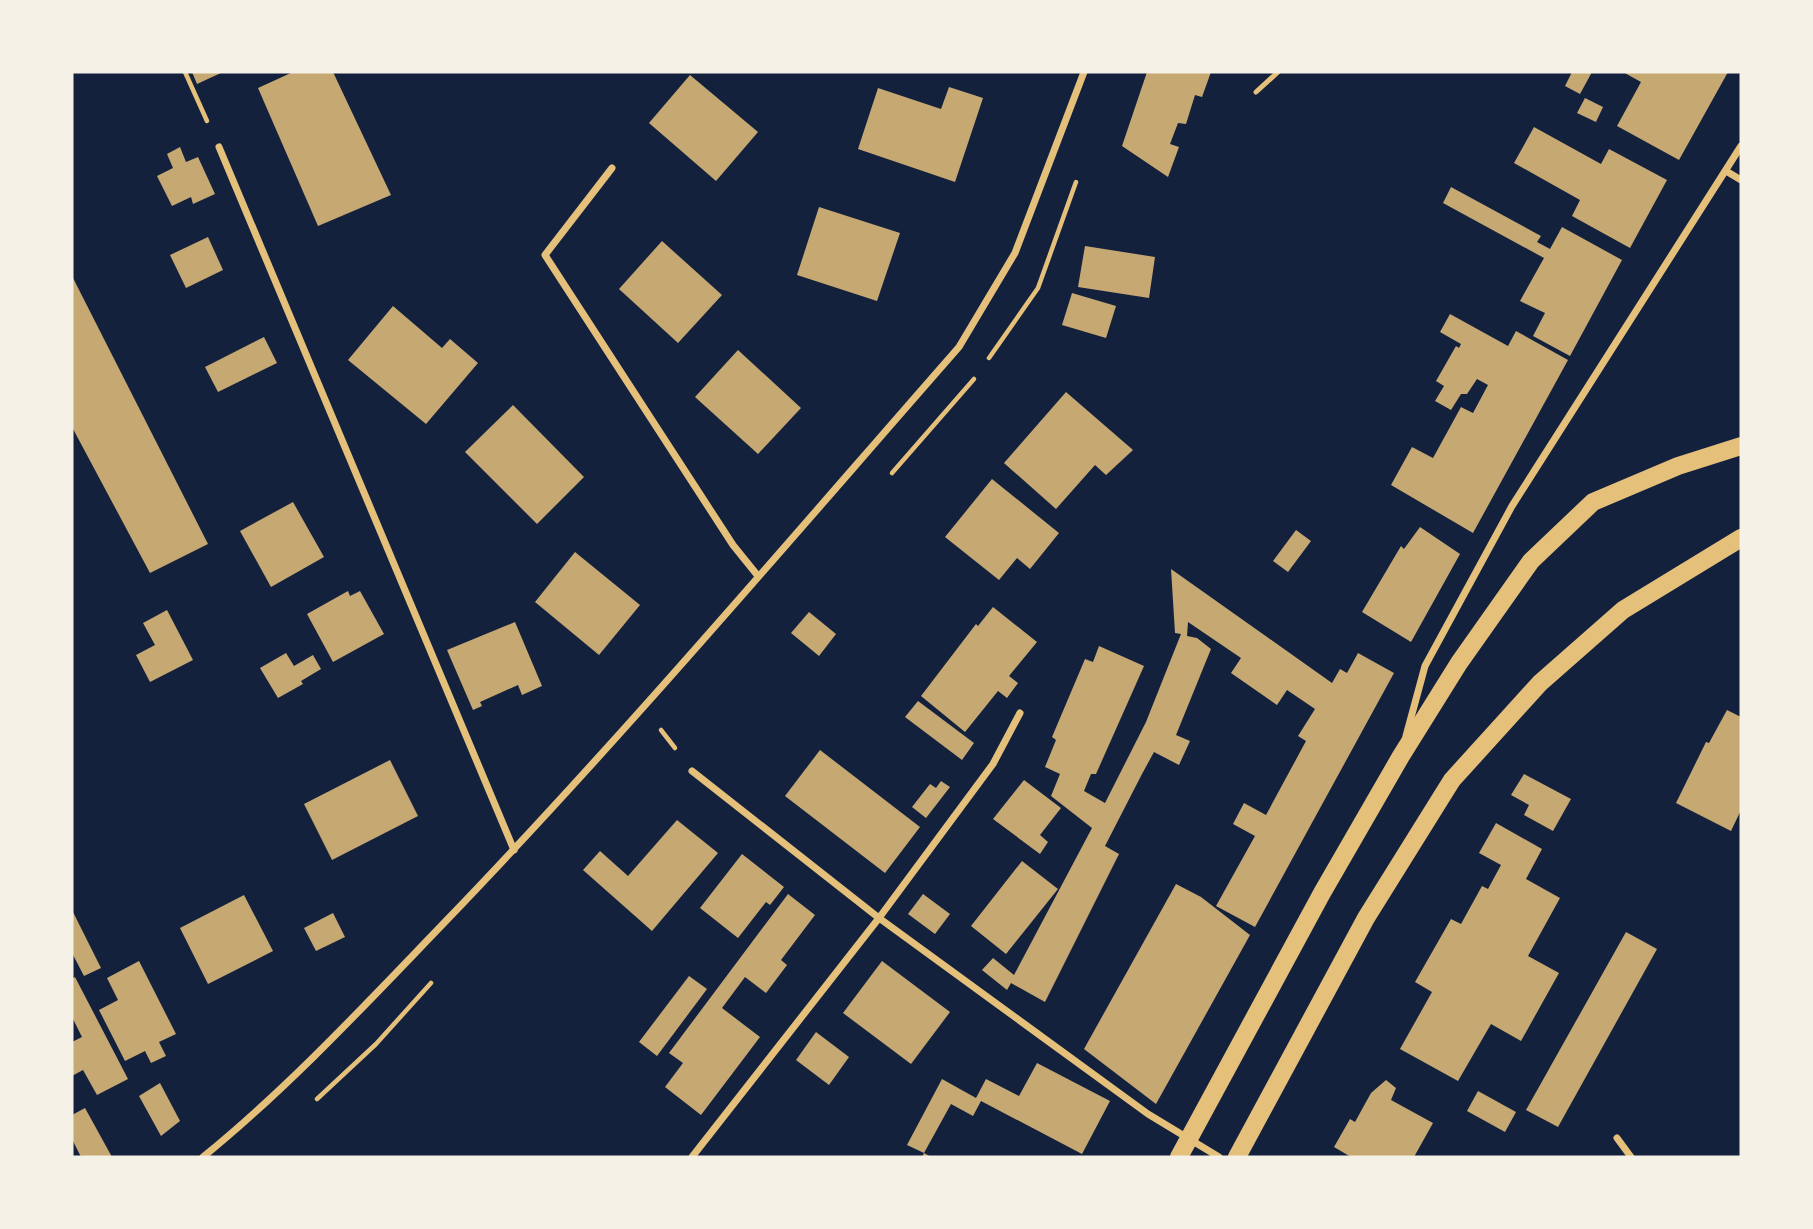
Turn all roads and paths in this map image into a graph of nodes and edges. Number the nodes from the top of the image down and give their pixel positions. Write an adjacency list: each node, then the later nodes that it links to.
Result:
1 (185, 72): 6 (path)
2 (1084, 72): 12 (street)
3 (1278, 72): 4 (lane)
4 (1256, 92)
5 (1741, 146): 8 (street)
6 (219, 147): 16 (street)
7 (612, 168): 12 (street)
8 (1726, 172): 9 (street); 14 (street)
9 (1741, 180)
10 (1741, 446): 14 (main road)
11 (1741, 538): 24 (main road)
12 (758, 576): 16 (street)
13 (1020, 713): 17 (street)
14 (1401, 756): 19 (main road)
15 (692, 771): 17 (street)
16 (514, 850): 20 (street)
17 (879, 918): 19 (street); 21 (street)
18 (1618, 1138): 25 (street)
19 (1189, 1139): 22 (main road); 23 (street)
20 (203, 1157)
21 (692, 1157)
22 (1179, 1157)
23 (1219, 1157)
24 (1237, 1157)
25 (1631, 1157)

